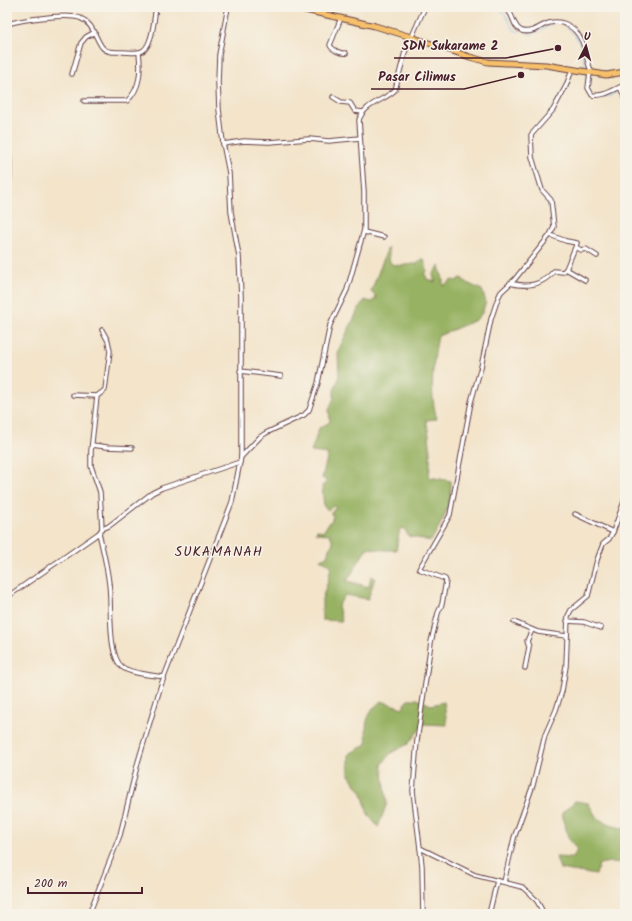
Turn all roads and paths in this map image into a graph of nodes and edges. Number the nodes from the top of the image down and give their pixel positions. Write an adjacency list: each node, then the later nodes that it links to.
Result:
1 (156, 7): 11 (street)
2 (228, 7): 25 (street)
3 (292, 7): 6 (main road)
4 (425, 7): 9 (street)
5 (503, 7): 14 (street)
6 (341, 18): 9 (main road); 10 (street)
7 (7, 24): 8 (street)
8 (94, 33): 11 (street); 15 (street)
9 (411, 37): 12 (main road); 21 (street)
10 (346, 53)
11 (139, 54): 20 (street)
12 (572, 70): 14 (main road); 28 (street)
13 (625, 72): 14 (main road)
14 (590, 73): 17 (street)
15 (72, 74)
16 (625, 85): 17 (street)
17 (620, 87): 19 (street)
18 (333, 97): 21 (street)
19 (625, 99)
20 (84, 101)
21 (363, 112): 24 (street)
22 (7, 119): 23 (street)
23 (8, 136): 26 (street)
24 (360, 138): 25 (street); 27 (street)
25 (223, 144): 36 (street)
26 (7, 201)
27 (364, 232): 29 (street); 42 (street)
28 (550, 235): 30 (street); 34 (street)
29 (384, 238)
30 (576, 247): 31 (street); 32 (street)
31 (597, 256)
32 (566, 269): 33 (street); 34 (street)
33 (585, 280)
34 (510, 283): 56 (street)
35 (102, 330): 39 (street)
36 (240, 371): 37 (street); 42 (street)
37 (281, 376)
38 (73, 395): 39 (street)
39 (97, 396): 40 (street)
40 (92, 444): 41 (street); 46 (street)
41 (132, 448)
42 (240, 457): 43 (street)
43 (240, 462): 46 (street); 55 (street)
44 (625, 499): 47 (street)
45 (576, 514): 47 (street)
46 (100, 531): 48 (street); 55 (street)
47 (613, 532): 50 (street)
48 (7, 598)
49 (514, 622): 52 (street)
50 (567, 622): 51 (street); 53 (street)
51 (601, 628)
52 (532, 630): 53 (street); 54 (street)
53 (566, 636): 58 (street)
54 (525, 668)
55 (164, 677): 59 (street)
56 (420, 848): 57 (street); 60 (street)
57 (498, 881): 58 (street); 61 (street)
58 (504, 882): 62 (street)
59 (89, 914)
60 (423, 914)
61 (489, 914)
62 (544, 914)

